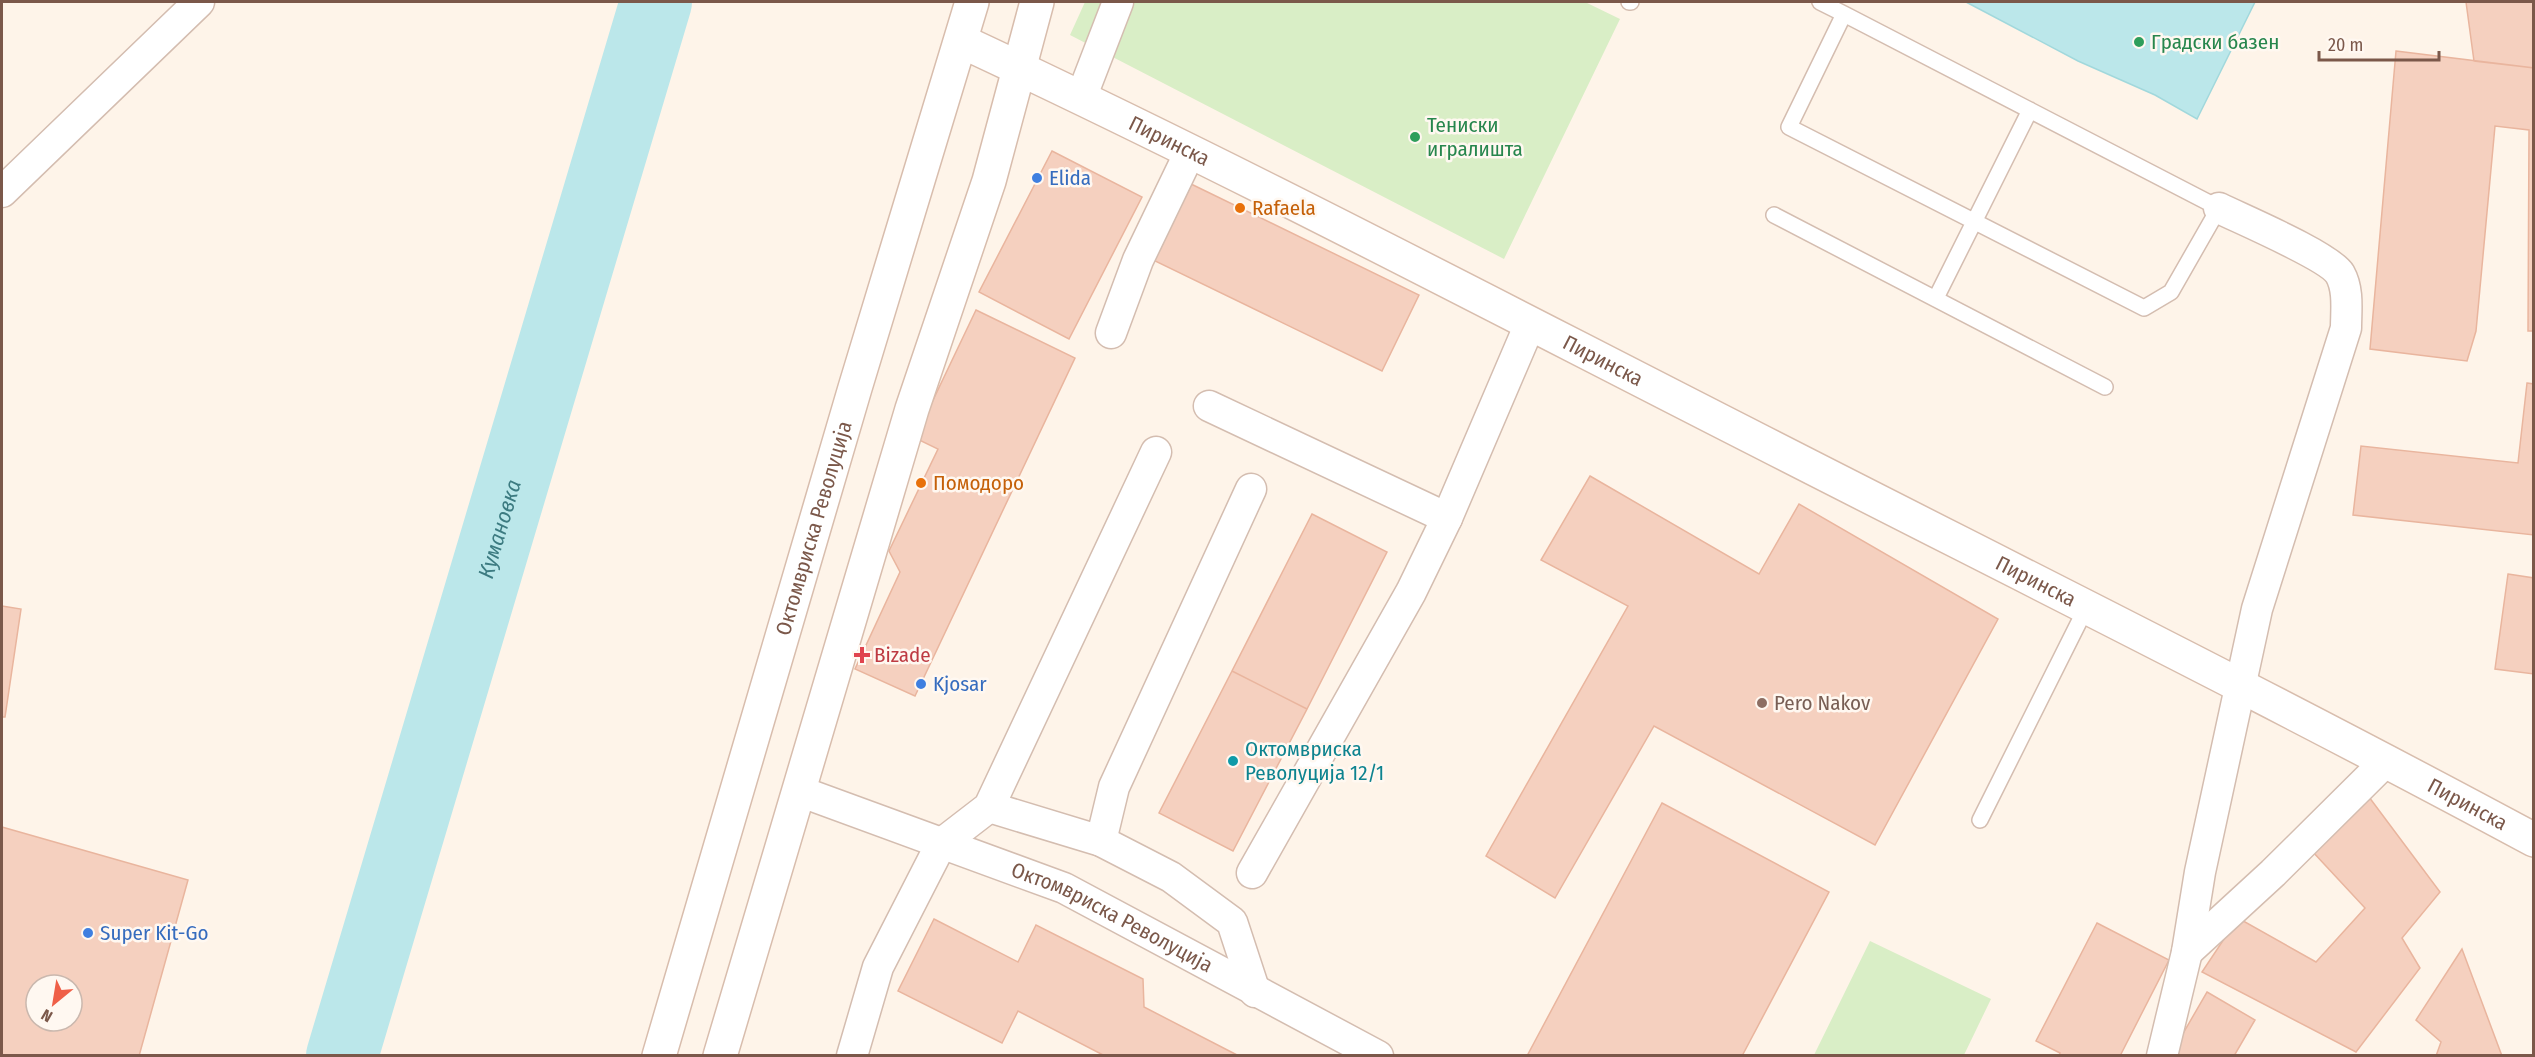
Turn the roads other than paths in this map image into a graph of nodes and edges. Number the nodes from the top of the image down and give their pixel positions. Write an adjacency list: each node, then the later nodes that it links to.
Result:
1 (199, 2): 12 (street)
2 (972, 2): 7 (street, Октомвриска Револуција)
3 (1037, 2): 8 (street)
4 (1118, 2): 9 (street)
5 (1820, 2): 6 (lane)
6 (1844, 14): 10 (lane); 15 (lane)
7 (961, 41): 8 (street, Пиринска); 36 (street, Октомвриска Револуција)
8 (1018, 68): 9 (street, Пиринска); 27 (street)
9 (1081, 98): 11 (street, Пиринска)
10 (2030, 110): 13 (lane); 15 (lane)
11 (1190, 152): 17 (street, Пиринска); 18 (street)
12 (2, 192)
13 (2219, 208): 15 (lane); 25 (street)
14 (1774, 215): 16 (lane)
15 (1974, 221): 16 (lane)
16 (1936, 298): 19 (lane)
17 (1530, 324): 23 (street); 24 (street, Пиринска)
18 (1111, 333)
19 (2105, 387)
20 (1209, 406): 23 (street)
21 (1156, 452): 28 (street)
22 (1251, 489): 31 (street)
23 (1447, 518): 33 (street)
24 (2086, 608): 25 (street, Пиринска); 29 (lane)
25 (2240, 688): 26 (street, Пиринска); 34 (street)
26 (2386, 761): 30 (street, Пиринска); 34 (street)
27 (799, 791): 32 (street, Октомвриска Револуција); 37 (street)
28 (989, 807): 31 (street); 32 (street)
29 (1980, 820)
30 (2534, 840)
31 (1101, 841): 35 (street)
32 (941, 844): 35 (street, Октомвриска Револуција); 38 (street)
33 (1252, 873)
34 (2187, 952): 40 (street)
35 (1256, 992): 39 (street, Октомвриска Револуција)
36 (659, 1056)
37 (720, 1056)
38 (852, 1056)
39 (1378, 1056)
40 (2162, 1056)

